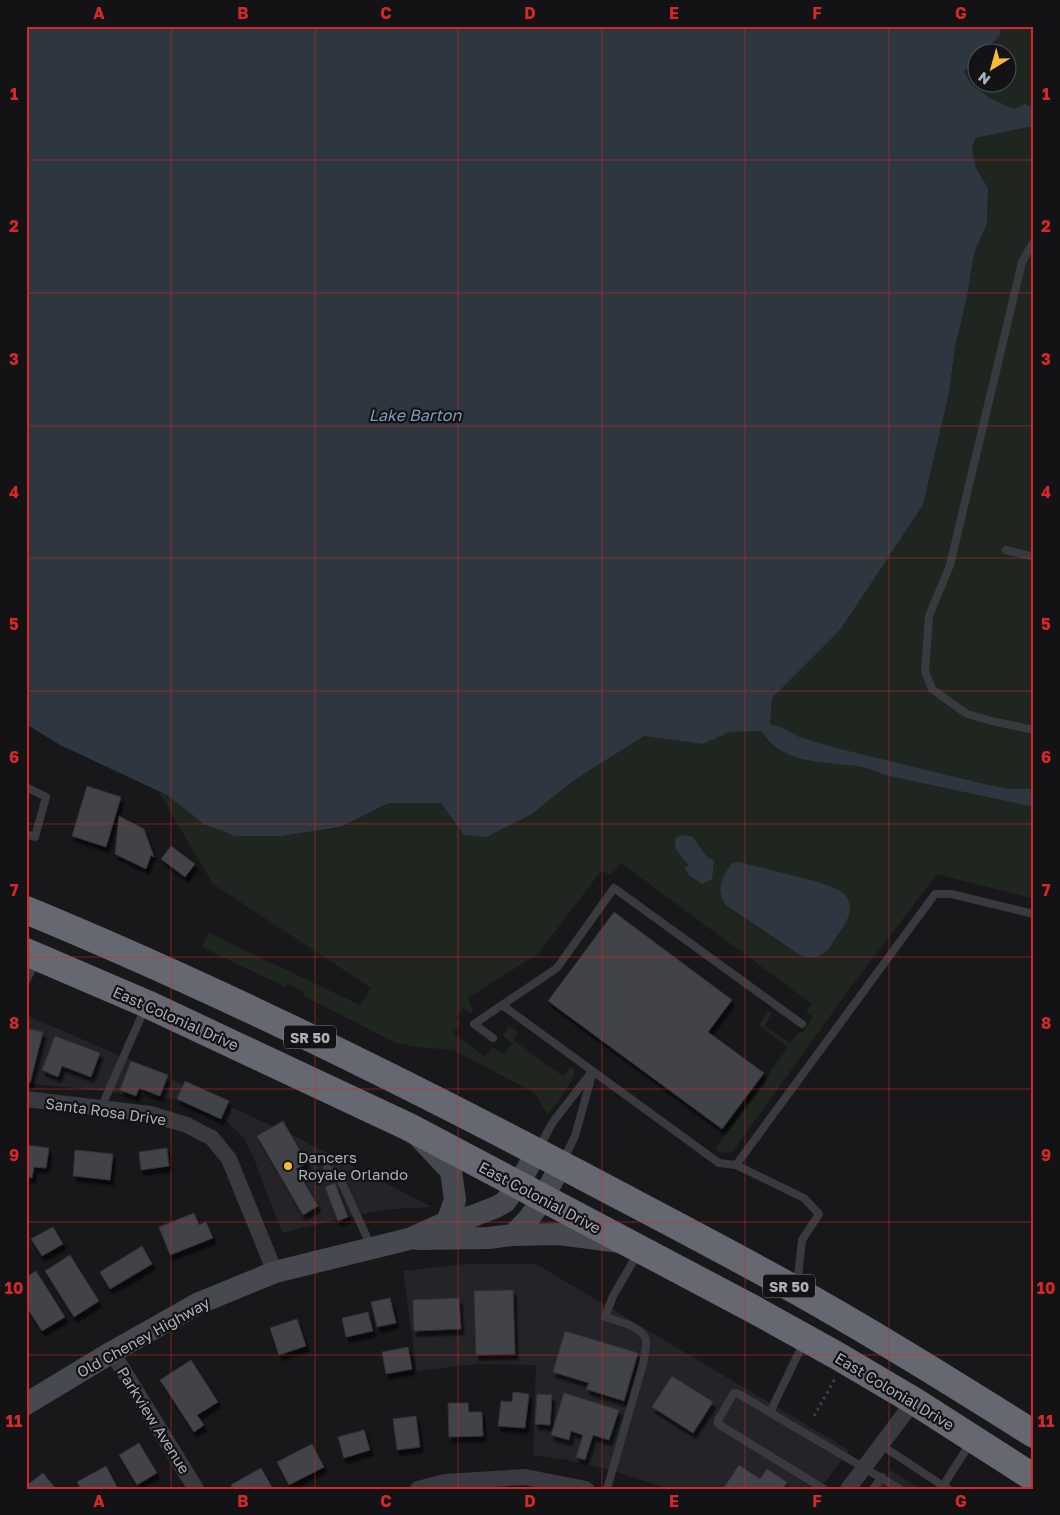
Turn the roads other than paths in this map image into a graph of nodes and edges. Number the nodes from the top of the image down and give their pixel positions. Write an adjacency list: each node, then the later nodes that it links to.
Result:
1 (1034, 241): 4 (lane)
2 (1006, 550): 3 (lane)
3 (1034, 557)
4 (1034, 730)
5 (26, 787): 6 (lane)
6 (26, 834)
7 (26, 910): 18 (highway, SR 50)
8 (1034, 914): 19 (lane)
9 (30, 963): 10 (highway, East Colonial Drive / SR 50)
10 (147, 1004): 16 (lane); 17 (highway, East Colonial Drive / SR 50)
11 (502, 1005): 12 (lane); 13 (lane); 14 (lane)
12 (802, 1024)
13 (493, 1038)
14 (593, 1071): 18 (lane); 19 (lane); 20 (lane)
15 (26, 1099): 16 (street, Santa Rosa Drive)
16 (101, 1108): 29 (street, Santa Rosa Drive)
17 (410, 1128): 22 (highway, East Colonial Drive / SR 50); 24 (street)
18 (537, 1152): 20 (highway, SR 50); 22 (street, Old Cheney Highway)
19 (736, 1164): 30 (lane)
20 (561, 1165): 23 (street); 30 (highway, SR 50)
21 (327, 1168): 28 (lane)
22 (517, 1186): 23 (highway, East Colonial Drive / SR 50); 24 (street, Old Cheney Highway)
23 (542, 1198): 25 (street); 27 (highway, East Colonial Drive / SR 50)
24 (447, 1222): 26 (street, Old Cheney Highway)
25 (512, 1235): 26 (street, Old Cheney Highway); 27 (street, Old Cheney Highway)
26 (409, 1239): 28 (street, Old Cheney Highway)
27 (634, 1246): 31 (highway, East Colonial Drive / SR 50); 46 (lane)
28 (372, 1248): 29 (street, Old Cheney Highway)
29 (275, 1272): 32 (street, Old Cheney Highway)
30 (796, 1290): 36 (highway, SR 50)
31 (806, 1338): 33 (highway, East Colonial Drive / SR 50); 35 (lane)
32 (112, 1352): 34 (street, Old Cheney Highway); 43 (street, Parkview Avenue)
33 (914, 1400): 37 (highway, East Colonial Drive / SR 50); 38 (street)
34 (26, 1404)
35 (770, 1412): 39 (lane); 47 (lane)
36 (1034, 1434)
37 (973, 1439): 41 (highway, East Colonial Drive / SR 50); 42 (lane)
38 (880, 1445): 39 (street); 42 (lane)
39 (863, 1468): 40 (lane); 48 (street)
40 (882, 1477): 49 (lane); 50 (lane)
41 (1034, 1478)
42 (944, 1488)
43 (196, 1489)
44 (418, 1489): 45 (street)
45 (586, 1489)
46 (607, 1489)
47 (824, 1489)
48 (848, 1489)
49 (874, 1489)
50 (900, 1489)

